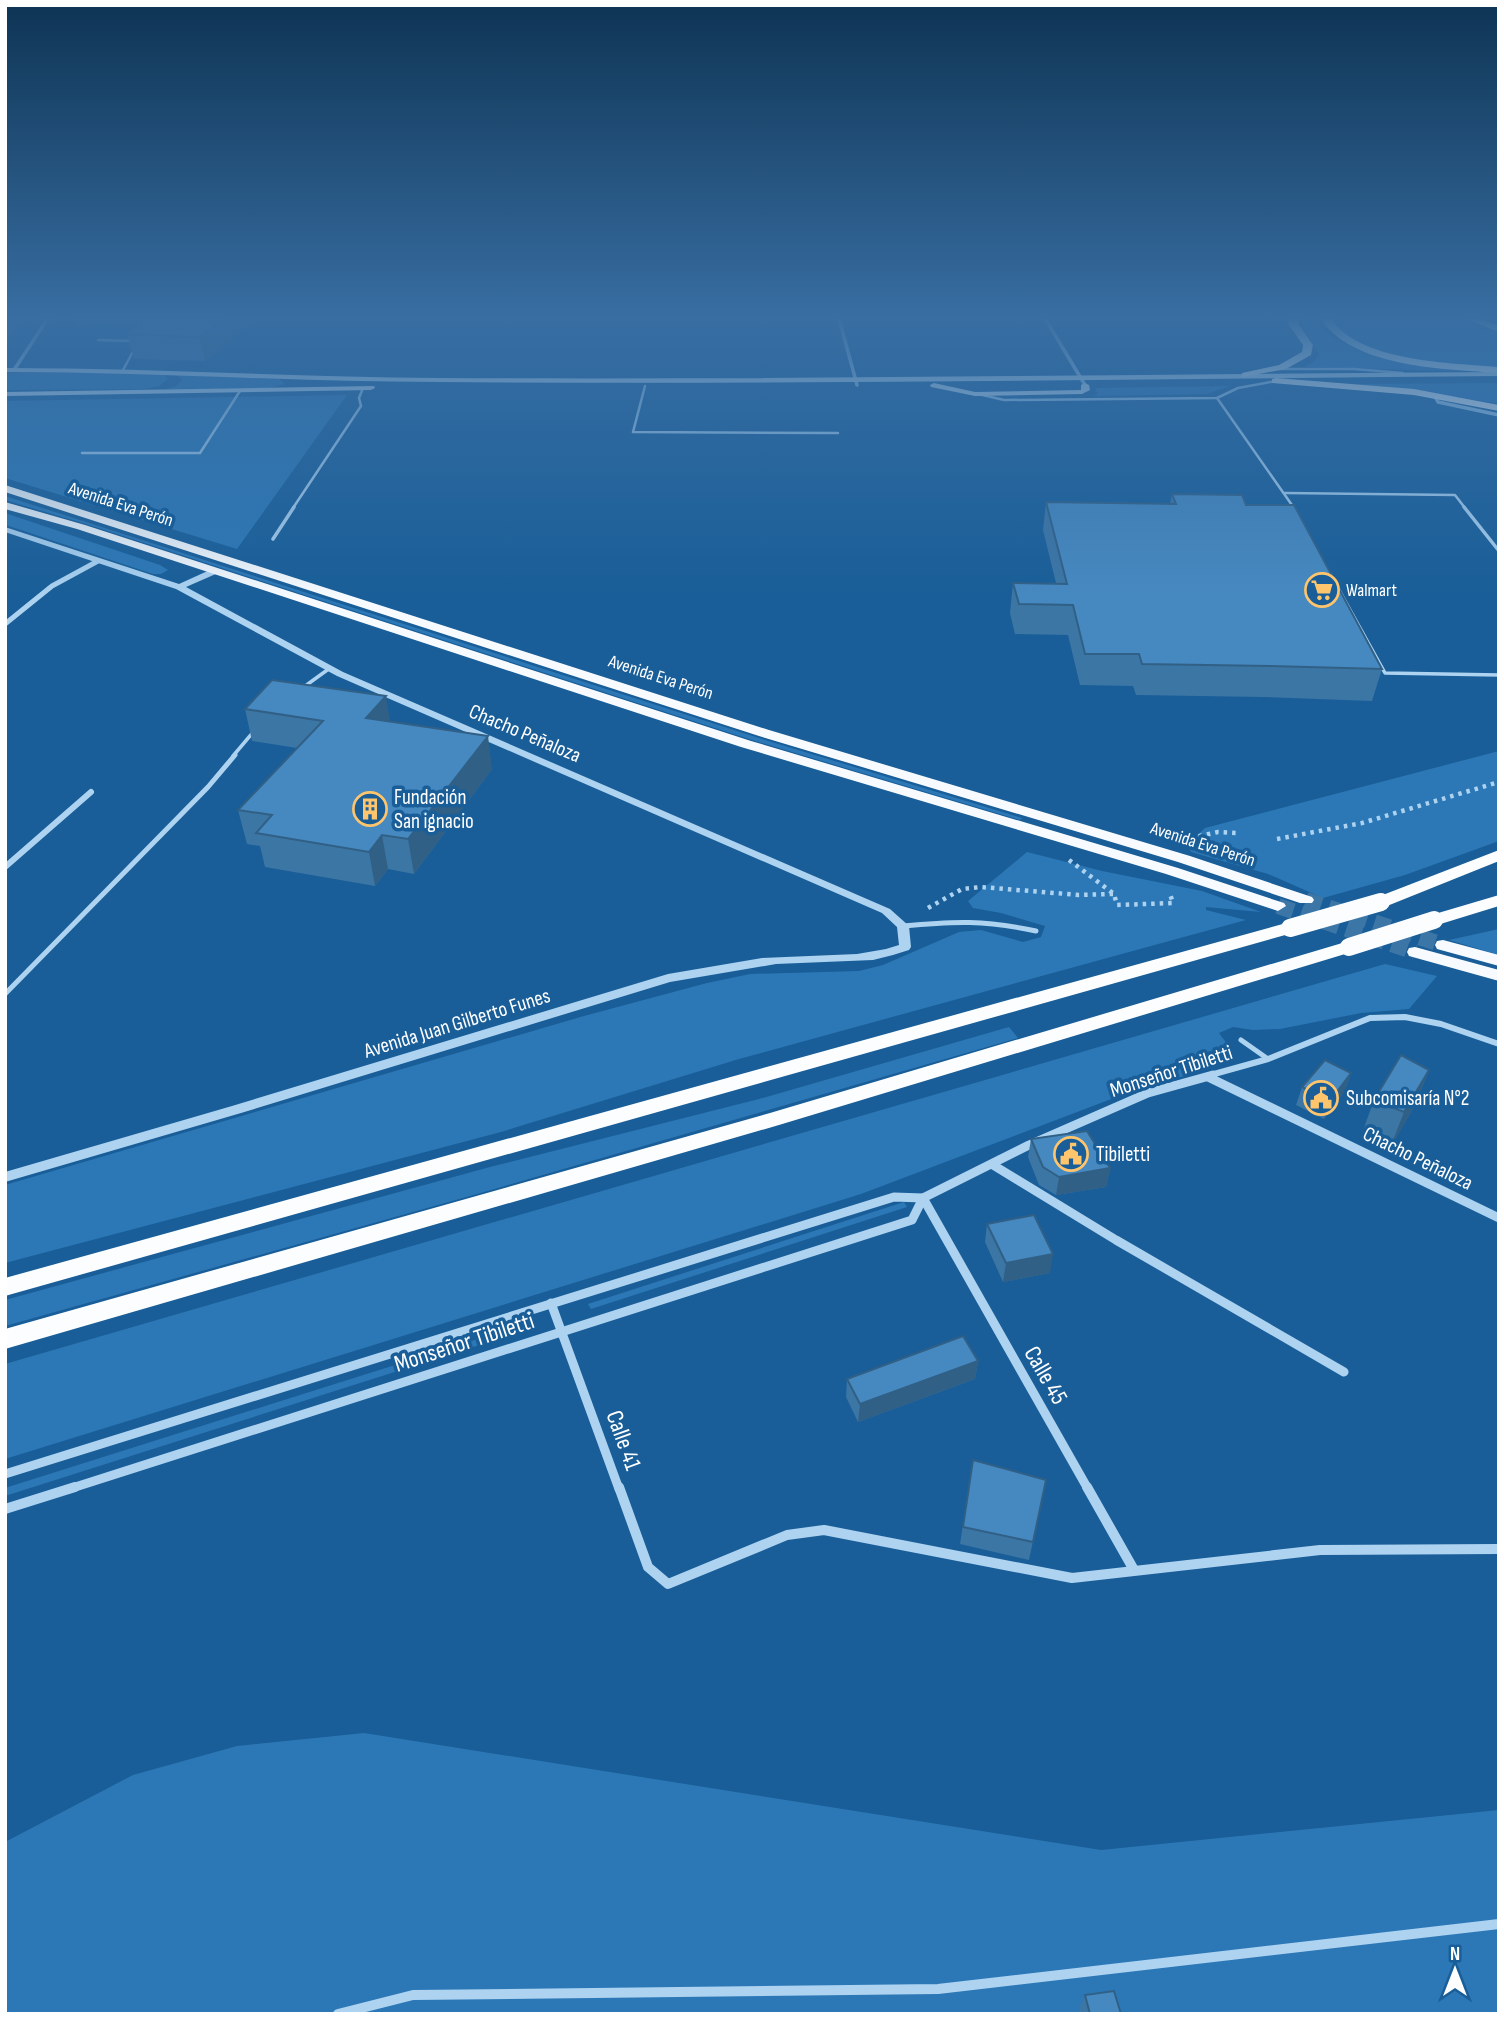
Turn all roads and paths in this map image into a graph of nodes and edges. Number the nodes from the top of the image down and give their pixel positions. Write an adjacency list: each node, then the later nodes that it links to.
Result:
1 (228, 409): 8 (lane)
2 (359, 409): 14 (lane)
3 (639, 409): 7 (lane)
4 (1225, 409): 10 (lane)
5 (1472, 409): 6 (street)
6 (1499, 415)
7 (838, 433)
8 (82, 453)
9 (5, 488): 32 (main road, Avenida Eva Perón)
10 (1285, 493): 12 (lane); 15 (lane)
11 (5, 505): 18 (main road, Avenida Eva Perón)
12 (1300, 520)
13 (5, 529): 16 (street, Chacho Peñaloza)
14 (273, 539)
15 (1499, 551)
16 (98, 561): 19 (street, Chacho Peñaloza); 20 (street)
17 (1326, 566): 22 (lane)
18 (215, 571): 19 (street); 35 (main road, Avenida Eva Perón)
19 (179, 587): 21 (street, Chacho Peñaloza)
20 (5, 624)
21 (330, 668): 23 (lane); 38 (street, Chacho Peñaloza)
22 (1499, 675)
23 (293, 695)
24 (257, 728): 45 (lane)
25 (1499, 782): 27 (path)
26 (91, 792): 29 (street)
27 (1277, 839)
28 (1499, 855): 34 (highway)
29 (5, 867)
30 (1499, 870): 34 (highway)
31 (1114, 894): 38 (path)
32 (1306, 900)
33 (1499, 901): 37 (highway)
34 (1381, 902): 39 (highway, bridge)
35 (1278, 906)
36 (1499, 910): 37 (highway)
37 (1434, 920): 57 (highway, bridge)
38 (903, 926): 40 (lane); 51 (street, Avenida Juan Gilberto Funes)
39 (1290, 928): 54 (highway)
40 (1037, 931)
41 (1443, 945): 43 (main road)
42 (1415, 953): 44 (main road)
43 (1499, 961)
44 (1499, 976)
45 (5, 994)
46 (1241, 1040): 48 (lane)
47 (1499, 1044): 48 (street, Monseñor Tibiletti)
48 (1268, 1059): 49 (street, Monseñor Tibiletti)
49 (1207, 1077): 50 (street, Monseñor Tibiletti); 53 (street, Chacho Peñaloza)
50 (993, 1165): 52 (street, Monseñor Tibiletti); 58 (street)
51 (5, 1177)
52 (923, 1198): 55 (street, Monseñor Tibiletti); 56 (street, Monseñor Tibiletti); 62 (street, Calle 45)
53 (1499, 1218)
54 (5, 1287)
55 (551, 1303): 56 (street, Calle 41); 59 (street, Monseñor Tibiletti)
56 (561, 1331): 60 (street, Monseñor Tibiletti); 62 (street, Calle 41)
57 (5, 1339)
58 (1344, 1372)
59 (5, 1474)
60 (5, 1509)
61 (1499, 1549): 62 (street)
62 (1134, 1570)
63 (1499, 1924): 64 (street)
64 (338, 2014)

